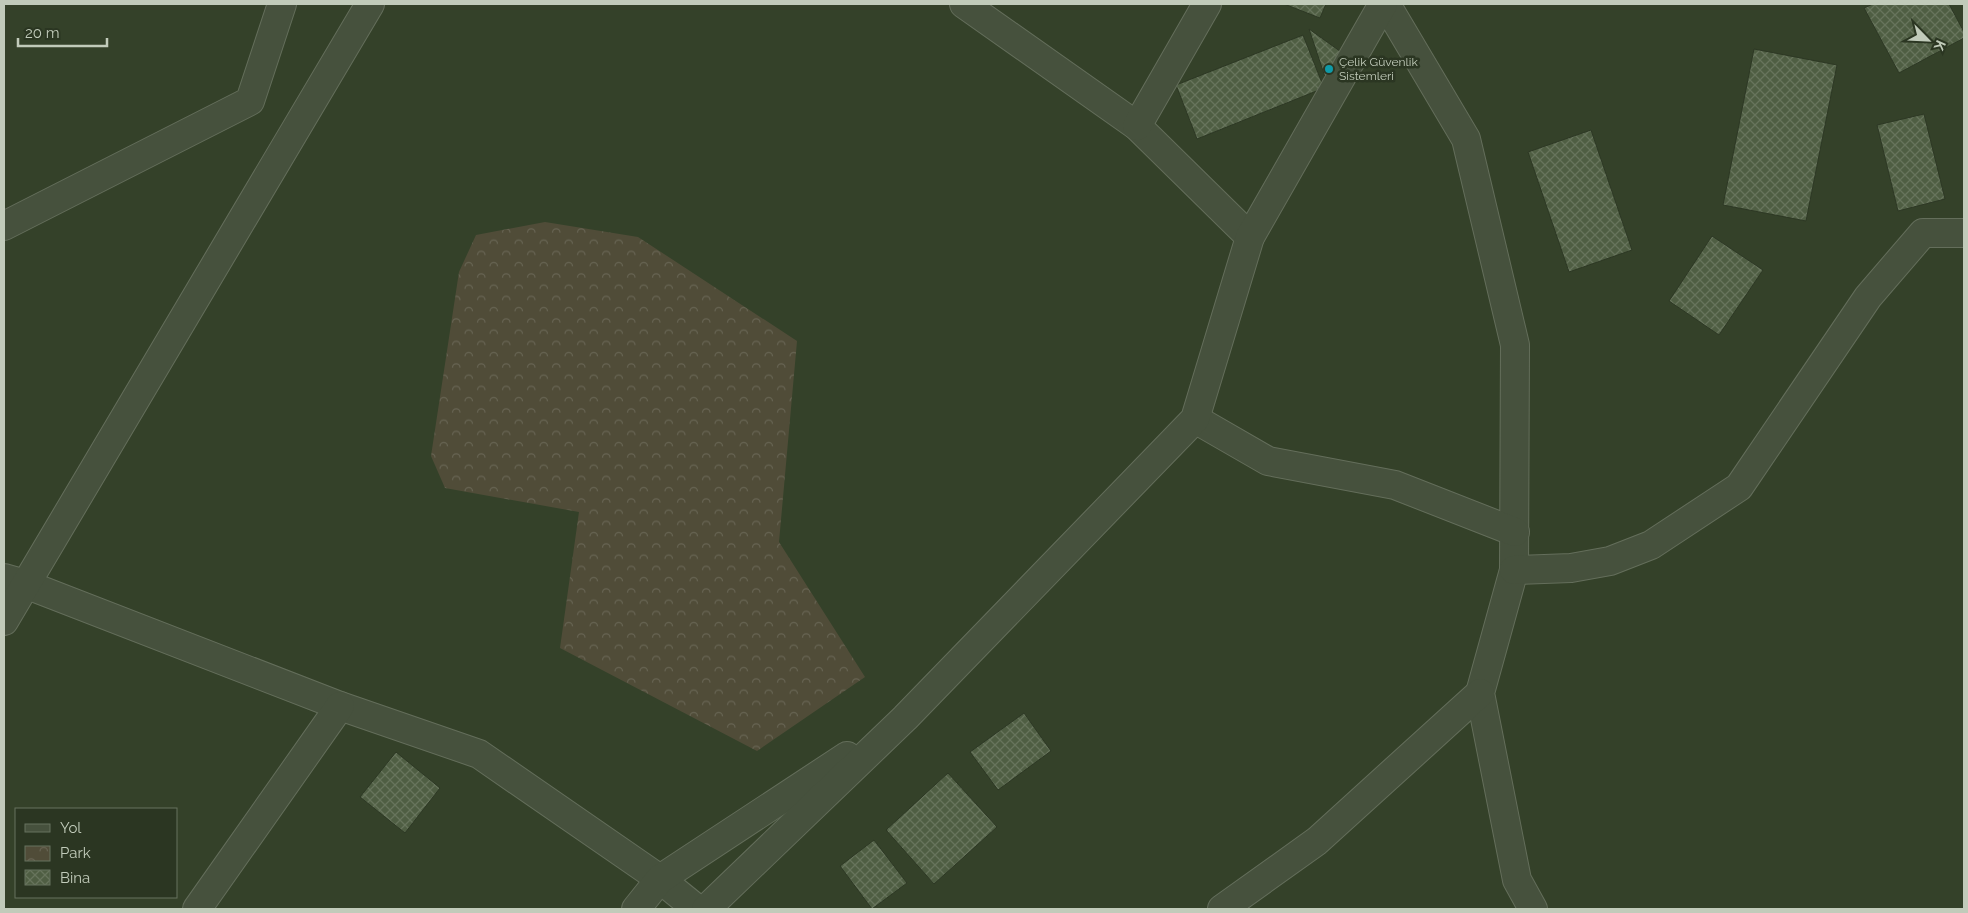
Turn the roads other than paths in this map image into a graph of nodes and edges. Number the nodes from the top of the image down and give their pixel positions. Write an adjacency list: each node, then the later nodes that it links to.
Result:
1 (282, 4): 7 (street)
2 (370, 4): 13 (street)
3 (1207, 4): 6 (street)
4 (1384, 4): 9 (street); 11 (street)
5 (974, 6): 6 (street)
6 (1137, 126): 9 (street)
7 (4, 226)
8 (1964, 233): 12 (street)
9 (1250, 237): 10 (street)
10 (1195, 419): 11 (street); 17 (street)
11 (1515, 532): 12 (street)
12 (1514, 570): 15 (street)
13 (14, 581): 14 (street); 16 (street)
14 (4, 621)
15 (1480, 693): 19 (street); 24 (street)
16 (340, 706): 18 (street); 20 (street)
17 (905, 718): 18 (street); 23 (street)
18 (660, 880): 21 (street); 22 (street)
19 (1236, 905)
20 (197, 909)
21 (636, 909)
22 (697, 909)
23 (706, 909)
24 (1533, 909)

